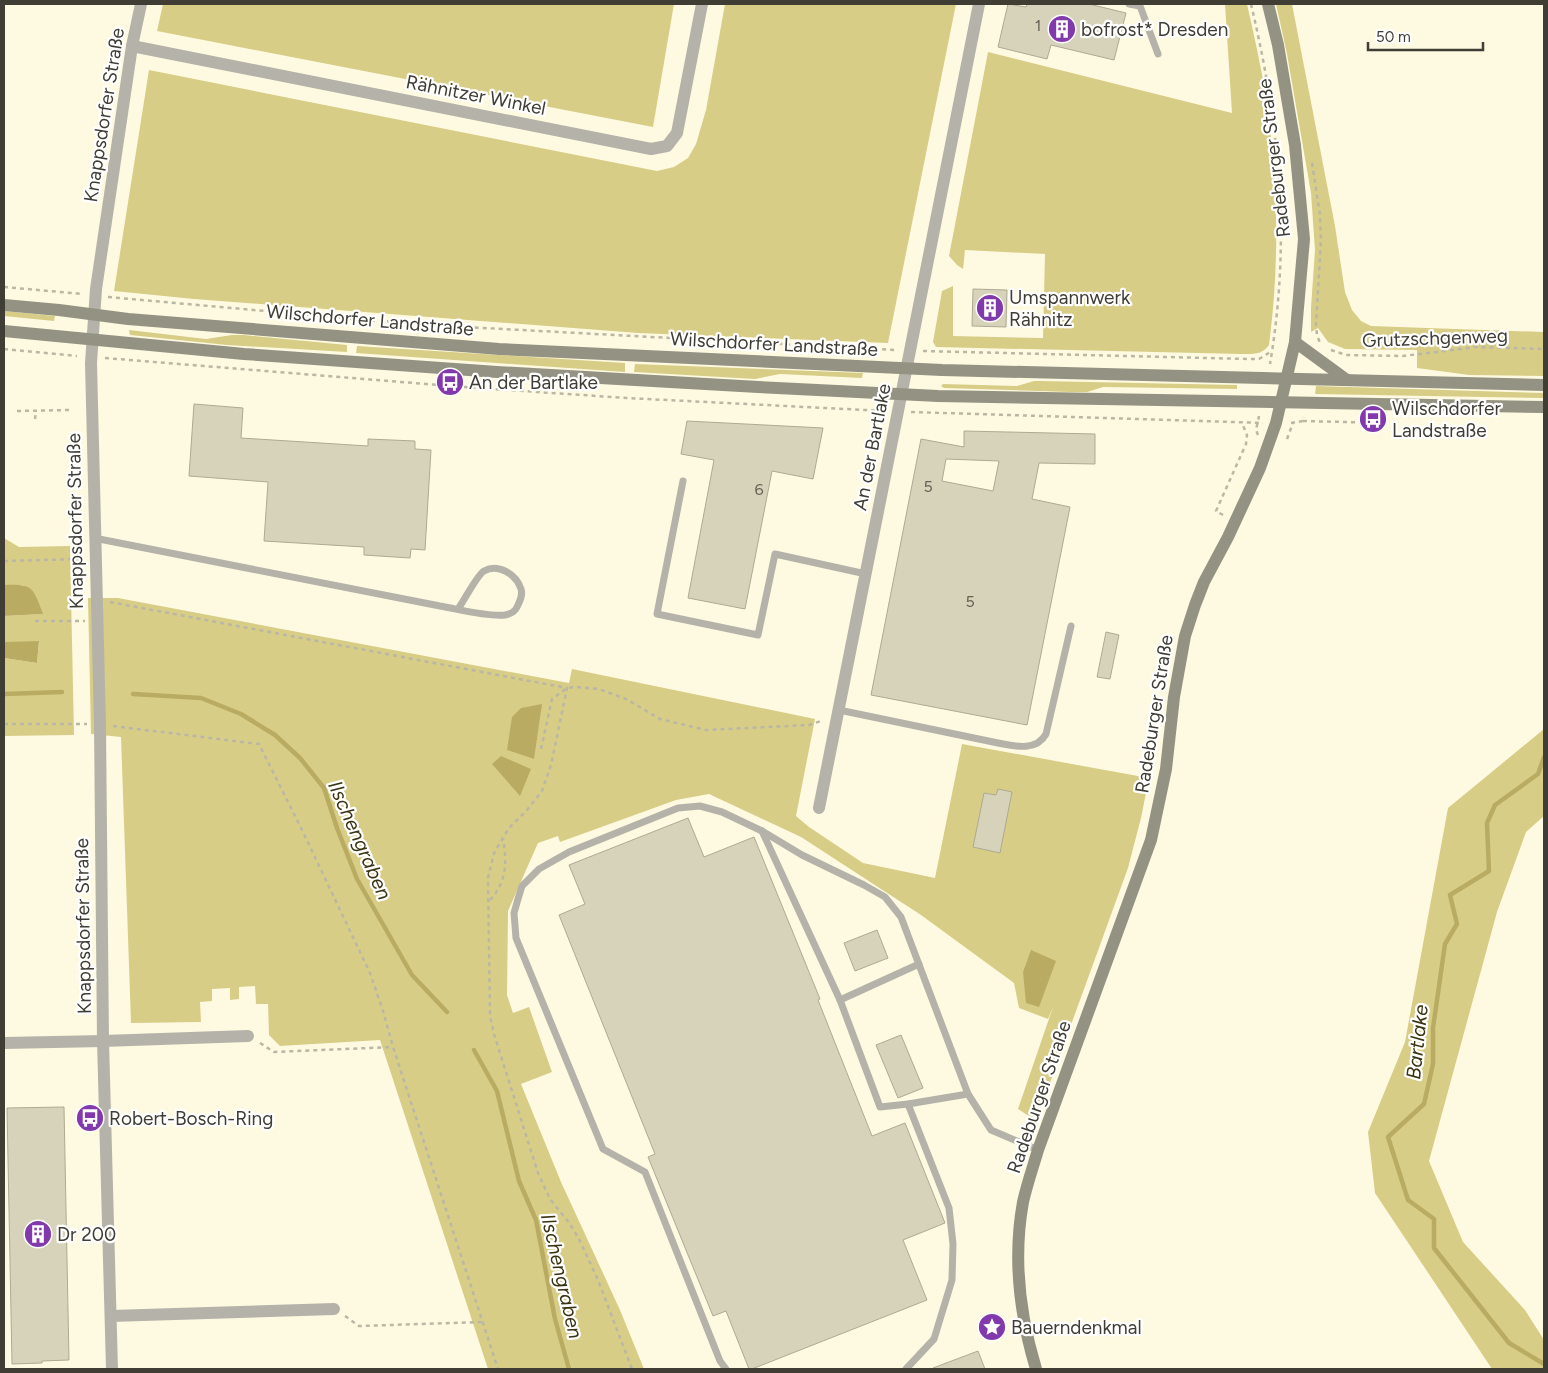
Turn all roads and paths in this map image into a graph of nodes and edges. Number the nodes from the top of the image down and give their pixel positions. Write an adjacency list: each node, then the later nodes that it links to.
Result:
1 (140, 4): 7 (street, Knappsdorfer Straße)
2 (702, 4): 7 (street, Rähnitzer Winkel)
3 (979, 4): 19 (street, An der Bartlake)
4 (1130, 4): 8 (lane)
5 (1251, 4): 19 (path)
6 (1268, 4): 15 (main road, Radeburger Straße)
7 (132, 46): 10 (street, Knappsdorfer Straße)
8 (1158, 54)
9 (4, 287): 10 (path)
10 (95, 295): 12 (street, Knappsdorfer Straße); 19 (path)
11 (4, 304): 12 (main road, Wilschdorfer Landstraße)
12 (93, 315): 14 (street, Knappsdorfer Straße); 21 (main road, Wilschdorfer Landstraße)
13 (4, 332): 14 (main road)
14 (92, 340): 20 (street, Knappsdorfer Straße); 25 (main road)
15 (1295, 342): 22 (main road, Radeburger Straße); 23 (main road)
16 (1327, 348): 18 (path, Grutzschgenweg)
17 (4, 349): 20 (path)
18 (1544, 349)
19 (910, 351): 21 (street, An der Bartlake)
20 (91, 357): 31 (path); 39 (street, Knappsdorfer Straße)
21 (907, 369): 22 (main road, Wilschdorfer Landstraße); 25 (street, An der Bartlake)
22 (1286, 378): 23 (main road, Wilschdorfer Landstraße); 26 (main road, Radeburger Straße)
23 (1347, 380): 24 (main road, Wilschdorfer Landstraße)
24 (1544, 385)
25 (901, 394): 26 (main road); 31 (street, An der Bartlake)
26 (1282, 402): 27 (main road); 36 (main road, Radeburger Straße)
27 (1544, 407)
28 (71, 410): 30 (path)
29 (17, 411): 30 (path)
30 (36, 411): 32 (path)
31 (898, 411): 35 (path); 42 (street, An der Bartlake)
32 (36, 419)
33 (1303, 422): 34 (path)
34 (1387, 422)
35 (1242, 423): 36 (path); 38 (path)
36 (1276, 424): 65 (main road, Radeburger Straße)
37 (683, 481): 42 (lane)
38 (1216, 512)
39 (94, 538): 40 (street, Knappsdorfer Straße); 44 (lane)
40 (95, 558): 41 (path); 43 (street, Knappsdorfer Straße)
41 (4, 561)
42 (866, 574): 49 (street, An der Bartlake)
43 (96, 601): 45 (street, Knappsdorfer Straße); 48 (path)
44 (458, 610): 44 (lane)
45 (96, 620): 46 (path); 51 (street, Knappsdorfer Straße)
46 (35, 621)
47 (1072, 626): 49 (lane)
48 (567, 688): 49 (path); 52 (path); 55 (path)
49 (838, 713): 53 (street, An der Bartlake)
50 (4, 724): 51 (path)
51 (100, 724): 60 (street, Knappsdorfer Straße); 62 (path)
52 (541, 749)
53 (819, 808)
54 (762, 831): 57 (lane); 58 (lane); 72 (lane)
55 (503, 837): 56 (path); 56 (path)
56 (489, 901): 71 (path)
57 (919, 964): 58 (lane); 63 (lane)
58 (840, 1000): 64 (lane)
59 (248, 1036): 60 (street); 62 (path)
60 (103, 1041): 61 (street); 67 (street)
61 (4, 1043)
62 (393, 1047): 68 (path)
63 (968, 1094): 64 (lane); 65 (lane)
64 (908, 1104): 73 (lane)
65 (1038, 1150): 74 (main road, Radeburger Straße)
66 (334, 1309): 67 (street); 68 (path)
67 (111, 1316): 69 (street)
68 (483, 1322): 70 (path)
69 (112, 1369)
70 (498, 1369)
71 (632, 1369)
72 (726, 1369)
73 (906, 1369)
74 (1036, 1369)

